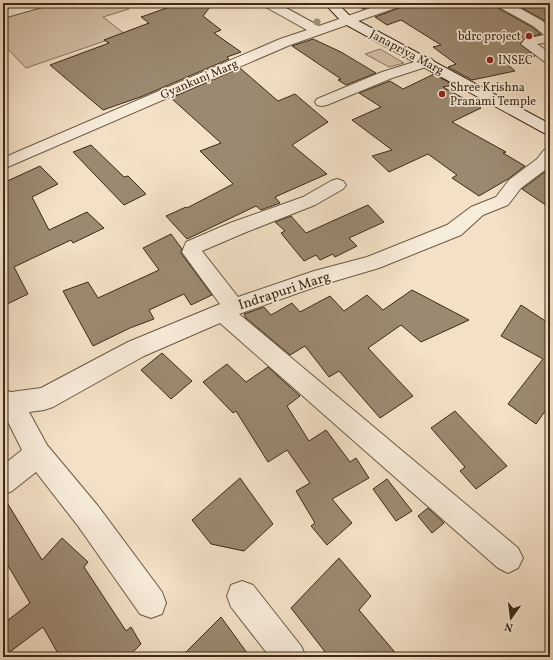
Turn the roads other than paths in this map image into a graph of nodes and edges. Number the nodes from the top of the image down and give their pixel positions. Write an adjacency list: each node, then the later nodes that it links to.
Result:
1 (42, 3): 6 (street)
2 (268, 3): 8 (street)
3 (330, 3): 7 (street, Janapriya Marg)
4 (397, 3): 7 (street, Gyankunj Marg)
5 (501, 3): 9 (street)
6 (3, 14)
7 (347, 20): 8 (street, Gyankunj Marg); 12 (street, Janapriya Marg)
8 (317, 30): 16 (street, Gyankunj Marg)
9 (550, 34)
10 (550, 38): 11 (street)
11 (550, 59)
12 (427, 62): 13 (street); 14 (street, Janapriya Marg)
13 (322, 102)
14 (550, 130)
15 (550, 154): 18 (street, Indrapuri Marg)
16 (3, 164)
17 (337, 185): 18 (street)
18 (228, 309): 19 (street, Indrapuri Marg); 22 (street)
19 (7, 402): 20 (street)
20 (38, 454): 21 (street); 24 (street)
21 (3, 482)
22 (508, 558)
23 (242, 596): 25 (street)
24 (150, 604)
25 (290, 657)

